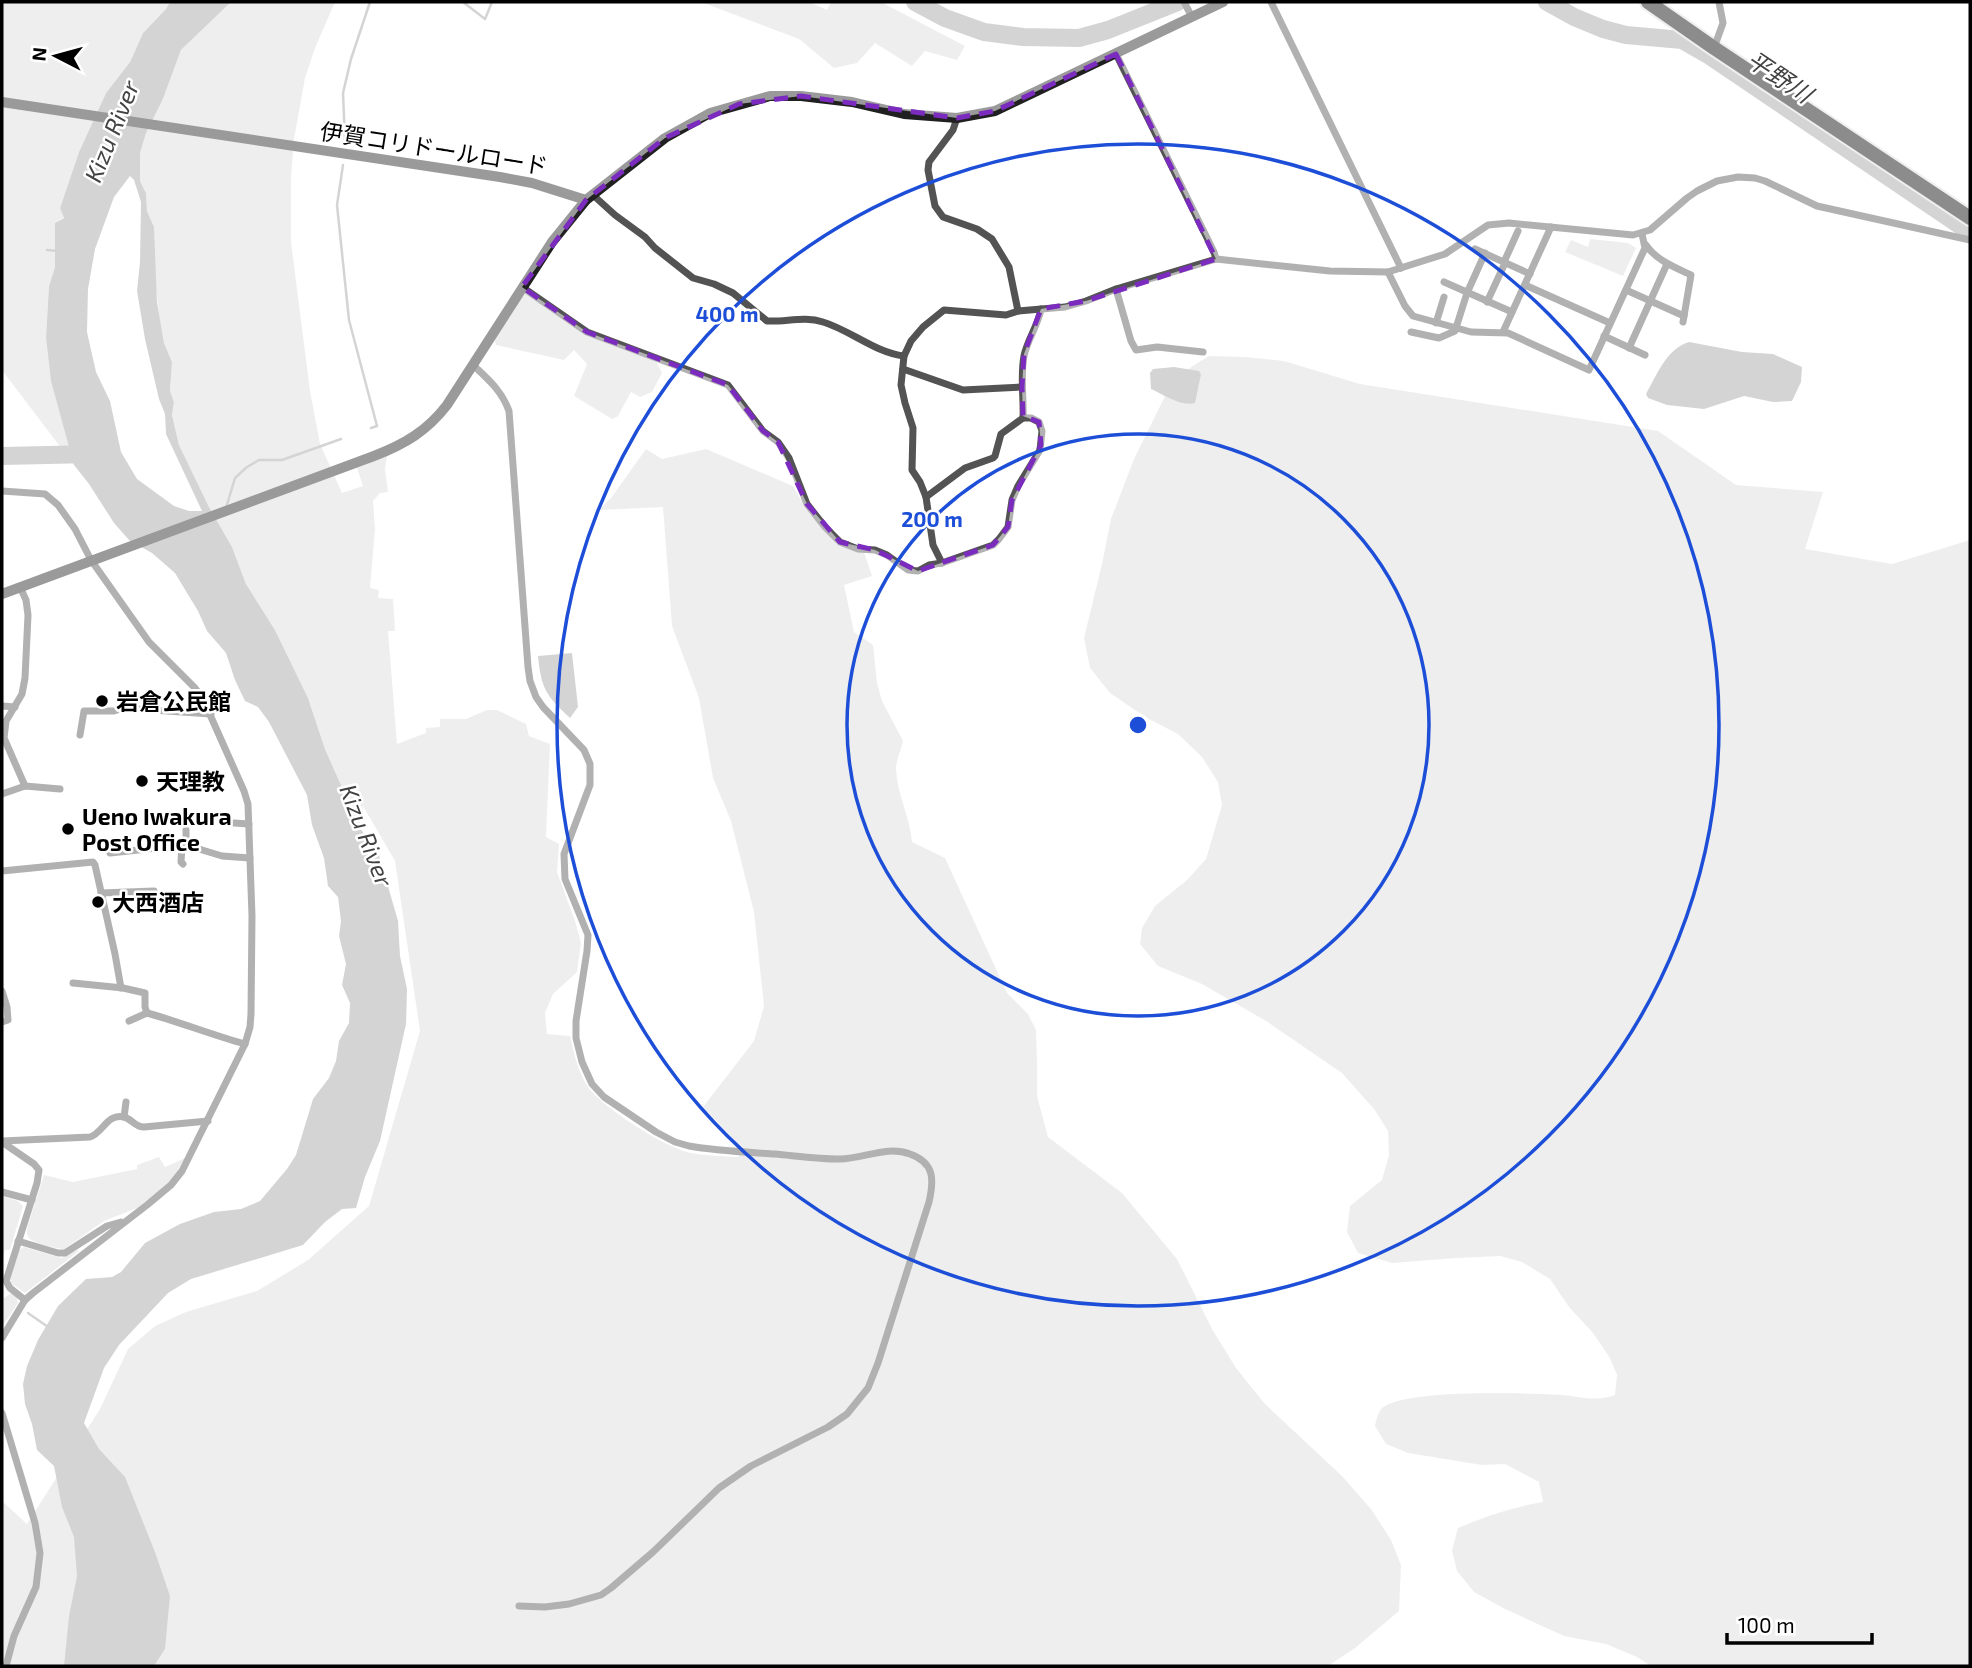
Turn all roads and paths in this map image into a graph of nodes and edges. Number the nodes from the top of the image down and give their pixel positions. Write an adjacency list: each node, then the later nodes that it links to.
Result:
1 (1223, 2): 5 (street)
2 (1271, 2): 22 (street)
3 (1648, 2): 6 (highway)
4 (1719, 2): 6 (street)
5 (1188, 9): 7 (street)
6 (1714, 48): 11 (highway)
7 (1116, 54): 9 (street); 19 (street)
8 (2, 102): 10 (street, 伊賀コリドールロード)
9 (957, 118): 10 (street); 35 (street)
10 (589, 198): 27 (street); 46 (street)
11 (1970, 218)
12 (1551, 227): 14 (street); 22 (street); 24 (street)
13 (1518, 231): 20 (street)
14 (1642, 234): 15 (street); 16 (street)
15 (1970, 240)
16 (1645, 244): 21 (street); 29 (street)
17 (1475, 249): 18 (street)
18 (1485, 253): 20 (street); 30 (street)
19 (1216, 259): 23 (street); 28 (street)
20 (1504, 262): 24 (street); 33 (street)
21 (1667, 264): 32 (street); 32 (street)
22 (1401, 268): 23 (street)
23 (1388, 272): 37 (street)
24 (1530, 274): 26 (street)
25 (1444, 282): 30 (street)
26 (1525, 285): 36 (street); 38 (street)
27 (522, 287): 47 (street); 54 (street)
28 (1116, 289): 34 (street); 44 (street)
29 (1626, 290): 32 (street); 38 (street)
30 (1467, 293): 33 (street); 39 (street)
31 (1444, 297): 37 (street)
32 (1650, 301): 43 (street)
33 (1487, 302): 36 (street)
34 (1041, 309): 35 (street); 49 (street)
35 (1018, 312): 46 (street)
36 (1512, 312): 41 (street)
37 (1436, 323): 39 (street)
38 (1610, 323): 42 (street)
39 (1457, 329): 40 (street); 41 (street)
40 (1411, 332)
41 (1503, 332): 42 (street)
42 (1604, 336): 43 (street)
43 (1629, 348): 45 (street)
44 (1203, 352)
45 (1645, 355)
46 (904, 356): 48 (street)
47 (473, 365): 53 (street); 93 (street)
48 (903, 369): 49 (street); 52 (street)
49 (1022, 387): 50 (street)
50 (1023, 418): 52 (street); 54 (street)
51 (2, 491): 53 (street)
52 (926, 497): 54 (street)
53 (93, 559): 55 (street); 59 (street)
54 (942, 563)
55 (20, 587): 56 (street); 58 (street)
56 (2, 594)
57 (2, 706): 58 (street)
58 (15, 707): 61 (street)
59 (211, 714): 60 (street); 65 (street)
60 (80, 735)
61 (25, 786): 62 (street); 63 (street)
62 (60, 789)
63 (2, 794)
64 (234, 823): 65 (street)
65 (249, 824): 69 (street)
66 (186, 830): 67 (street)
67 (184, 846): 68 (street); 69 (street); 71 (street)
68 (110, 853)
69 (250, 858): 81 (street)
70 (2, 863): 72 (street)
71 (183, 864)
72 (2, 871): 74 (street)
73 (154, 891): 74 (street)
74 (102, 892): 76 (street)
75 (73, 983): 76 (street)
76 (121, 988): 78 (street)
77 (2, 991): 80 (street)
78 (147, 1013): 79 (street); 81 (street)
79 (129, 1021)
80 (2, 1022)
81 (245, 1044): 84 (street)
82 (126, 1102): 83 (street)
83 (124, 1117): 84 (street); 85 (street)
84 (208, 1121): 88 (street)
85 (2, 1141): 87 (street)
86 (2, 1192): 87 (street)
87 (32, 1200): 89 (street)
88 (125, 1221): 89 (street); 90 (street)
89 (18, 1241): 90 (street)
90 (25, 1300): 91 (street)
91 (2, 1338)
92 (2, 1413): 94 (street)
93 (519, 1606)
94 (6, 1666)

